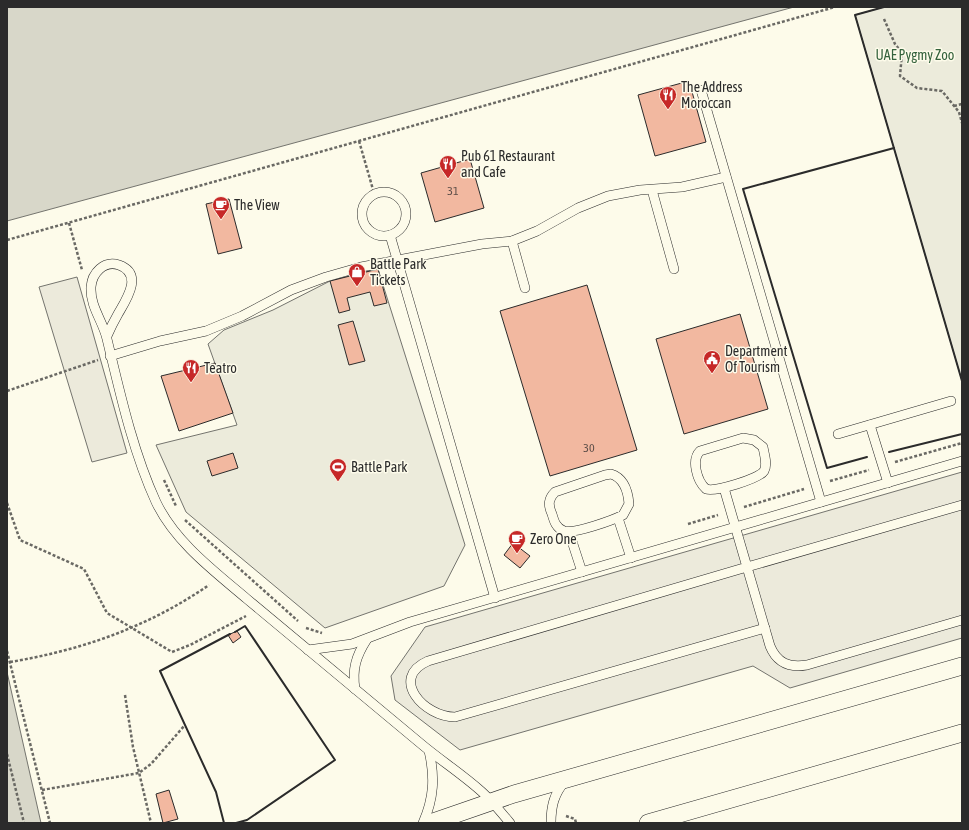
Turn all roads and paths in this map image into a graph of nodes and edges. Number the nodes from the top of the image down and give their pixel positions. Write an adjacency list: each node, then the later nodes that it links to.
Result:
1 (835, 7): 7 (path)
2 (884, 19): 5 (path)
3 (701, 90): 8 (lane)
4 (962, 104): 5 (path)
5 (954, 106): 6 (path)
6 (962, 123)
7 (359, 141): 10 (path); 11 (path)
8 (726, 177): 9 (lane); 30 (lane)
9 (652, 190): 14 (lane); 16 (lane)
10 (374, 193): 12 (lane); 12 (lane)
11 (69, 223): 13 (path); 17 (path)
12 (390, 235): 15 (lane)
13 (7, 240)
14 (512, 241): 15 (lane); 18 (lane)
15 (398, 260): 20 (lane); 46 (lane)
16 (674, 269)
17 (91, 288): 19 (lane); 19 (lane)
18 (525, 288)
19 (107, 336): 20 (lane)
20 (110, 356): 21 (path); 45 (lane)
21 (7, 390)
22 (952, 401): 23 (lane)
23 (870, 425): 24 (lane); 27 (lane)
24 (838, 434)
25 (962, 443): 27 (path)
26 (962, 462): 29 (lane)
27 (883, 466): 29 (lane); 30 (path)
28 (161, 474): 35 (path)
29 (888, 483): 32 (lane)
30 (816, 485): 32 (lane); 36 (path)
31 (724, 488): 31 (lane); 36 (lane)
32 (821, 502): 40 (lane)
33 (7, 503): 49 (path)
34 (962, 505): 43 (lane)
35 (178, 509)
36 (730, 511): 39 (path); 40 (lane)
37 (181, 516): 51 (path)
38 (618, 518): 41 (lane); 41 (lane); 42 (lane)
39 (686, 525)
40 (735, 528): 42 (lane); 43 (lane)
41 (569, 532): 44 (lane)
42 (632, 558): 44 (lane)
43 (747, 568): 50 (lane); 50 (lane)
44 (582, 572): 46 (lane)
45 (221, 577): 47 (lane); 49 (path)
46 (495, 598): 52 (lane)
47 (258, 609): 49 (path); 53 (lane)
48 (962, 620): 50 (lane)
49 (132, 628): 55 (path)
50 (765, 628)
51 (330, 634)
52 (367, 639): 53 (lane); 57 (lane)
53 (308, 650): 57 (lane)
54 (7, 651): 55 (path)
55 (10, 662): 65 (path)
56 (962, 666): 64 (street)
57 (355, 689): 61 (lane)
58 (125, 695): 63 (path)
59 (185, 725): 63 (path)
60 (962, 733): 74 (street)
61 (429, 751): 66 (lane); 70 (lane)
62 (7, 754): 67 (path)
63 (139, 773): 65 (path); 69 (path)
64 (566, 780): 66 (street); 73 (lane)
65 (42, 790): 68 (path)
66 (491, 801): 71 (street); 72 (lane)
67 (24, 823)
68 (50, 823)
69 (151, 823)
70 (423, 823)
71 (430, 823)
72 (510, 823)
73 (551, 823)
74 (648, 823)

